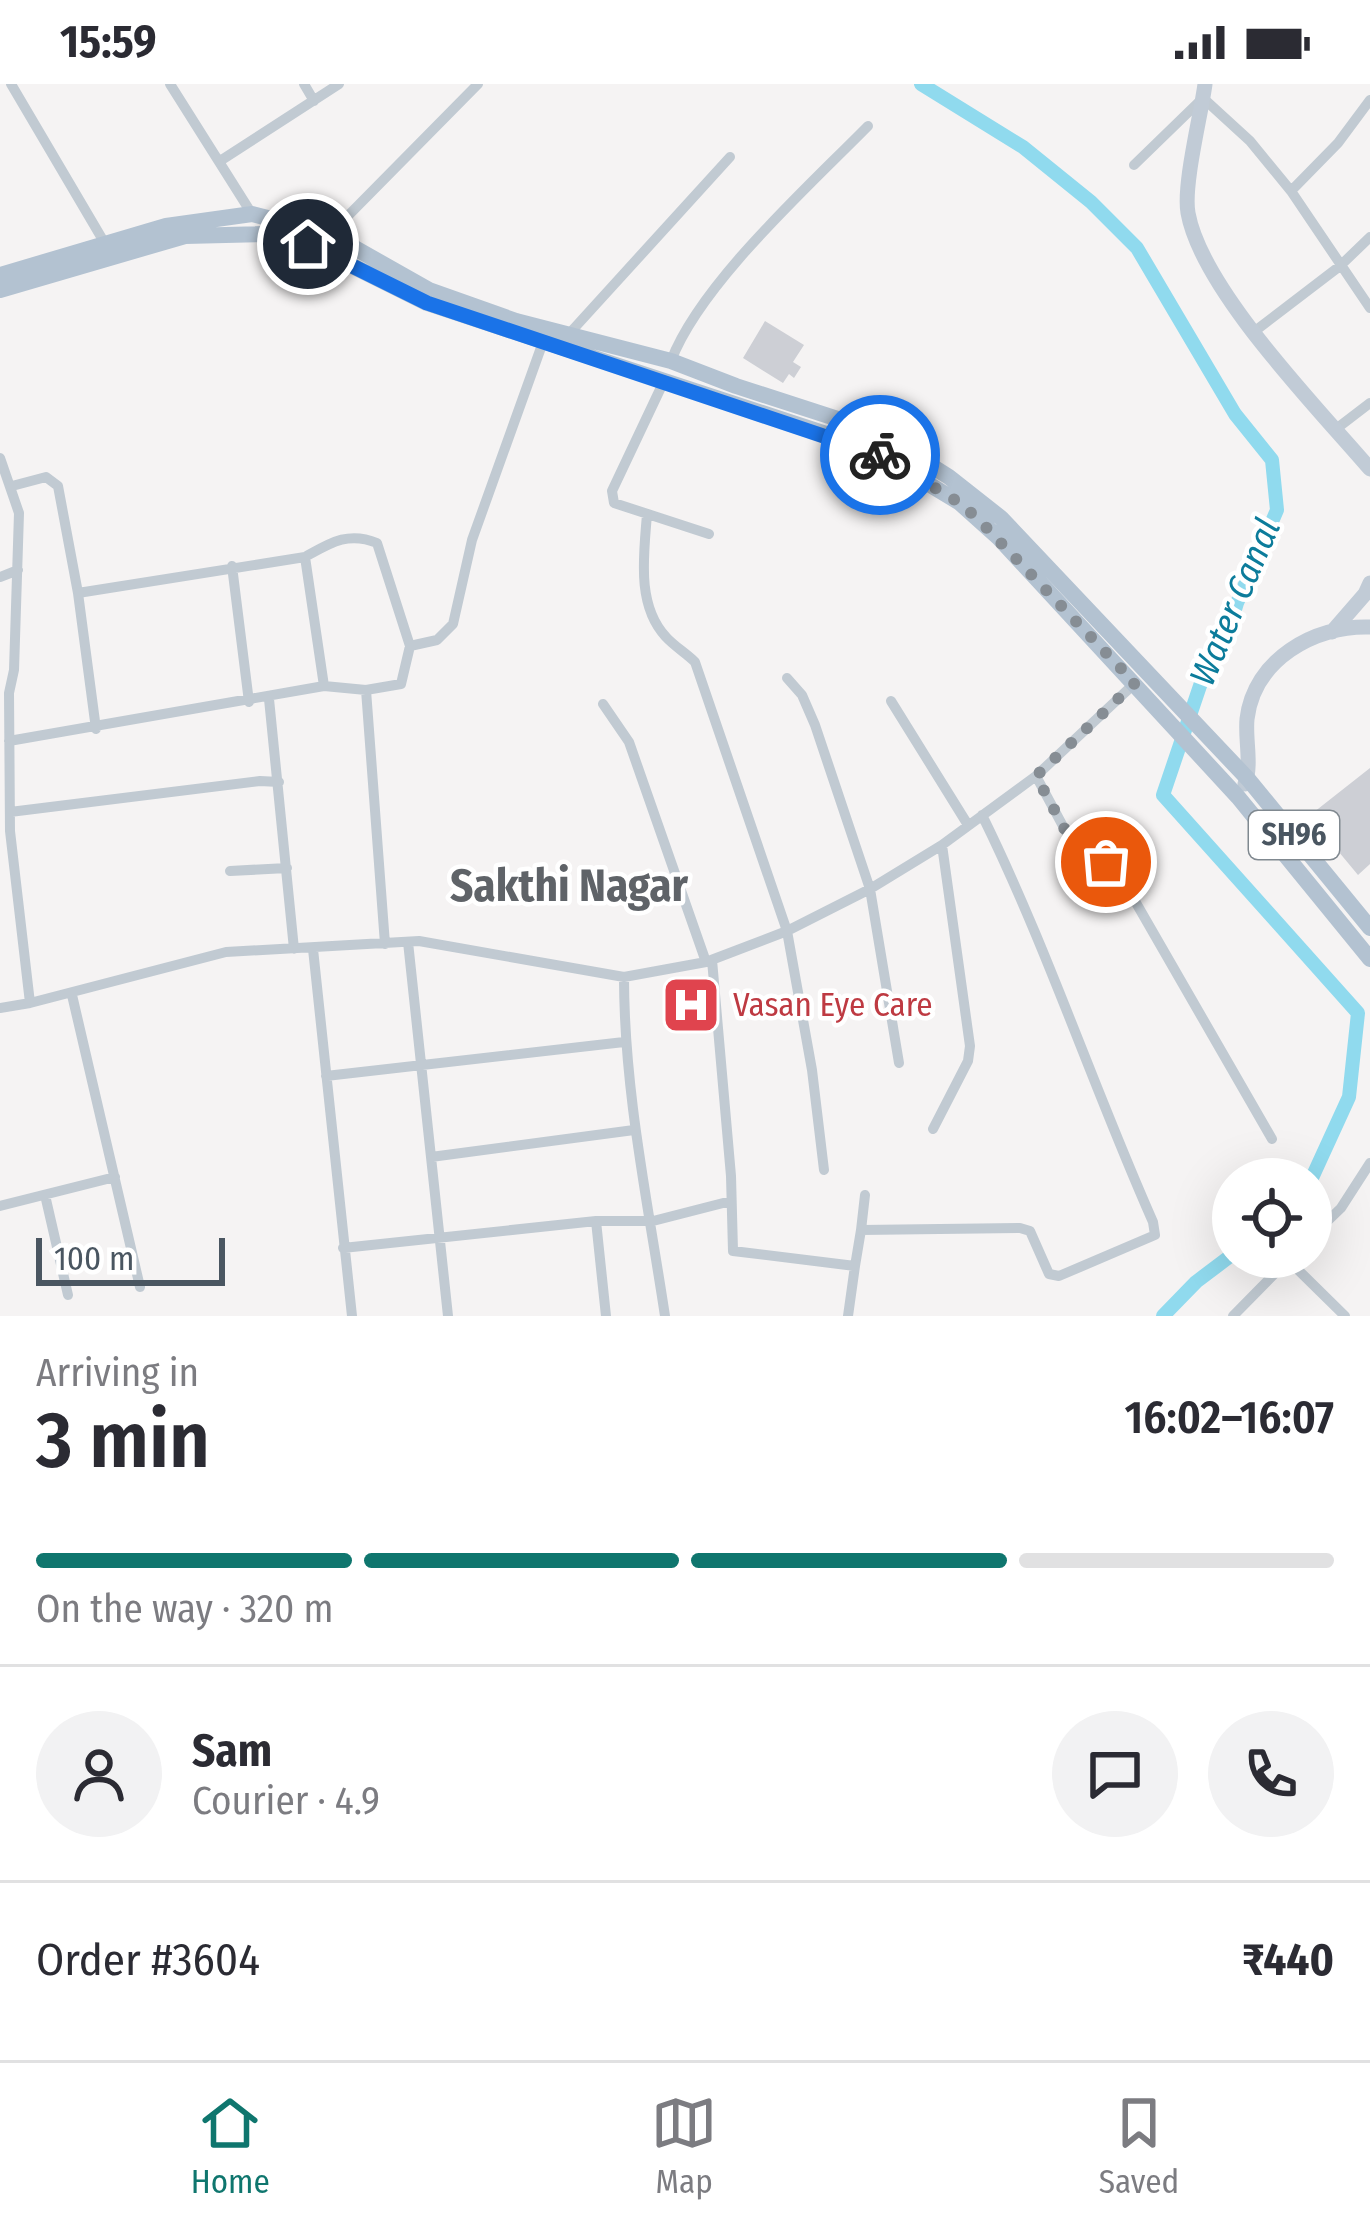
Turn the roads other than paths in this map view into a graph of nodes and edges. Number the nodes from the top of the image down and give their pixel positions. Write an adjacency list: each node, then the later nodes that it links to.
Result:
1 (11, 84): 19 (street)
2 (170, 84): 13 (street)
3 (304, 84): 10 (street)
4 (339, 84): 10 (street)
5 (452, 84): 8 (street)
6 (478, 84): 8 (street)
7 (1204, 91): 14 (street); 15 (street); 23 (street)
8 (464, 98): 17 (street)
9 (1370, 100): 15 (street)
10 (314, 101): 13 (street)
11 (868, 126): 26 (street)
12 (730, 157): 24 (street)
13 (220, 161): 16 (street)
14 (1134, 165)
15 (1291, 191): 20 (street)
16 (252, 214): 17 (main road, SH96); 19 (main road, SH96)
17 (330, 234): 24 (main road, SH96)
18 (1370, 236): 20 (street)
19 (109, 250): 21 (main road, SH96); 25 (main road, SH96)
20 (1340, 266): 22 (street); 23 (street)
21 (1, 278)
22 (1370, 308)
23 (1255, 331): 29 (street)
24 (568, 335): 26 (main road, SH96)
25 (543, 342): 27 (main road, SH96); 44 (street)
26 (671, 361): 30 (main road, SH96)
27 (664, 381): 30 (main road, SH96); 34 (street)
28 (1370, 404): 29 (street)
29 (1336, 429): 32 (street)
30 (891, 451): 48 (main road, SH96); 54 (main road, SH96)
31 (0, 458): 33 (street)
32 (1370, 469)
33 (13, 486): 38 (street); 41 (street)
34 (647, 514): 35 (street); 70 (street)
35 (709, 534)
36 (305, 557): 37 (street); 44 (street); 49 (street)
37 (232, 566): 41 (street); 53 (street)
38 (17, 570): 39 (street); 45 (street)
39 (0, 577)
40 (1370, 583): 43 (street)
41 (78, 593): 56 (street)
42 (1370, 627): 43 (street)
43 (1329, 635): 59 (street)
44 (410, 646): 50 (street)
45 (14, 670): 46 (street); 57 (street)
46 (0, 674)
47 (787, 678): 68 (street)
48 (1135, 683): 54 (main road, SH96); 58 (street)
49 (324, 686): 50 (street); 51 (street)
50 (366, 690): 72 (street)
51 (269, 699): 53 (street); 60 (street)
52 (891, 701): 64 (street)
53 (249, 702): 56 (street)
54 (1165, 702): 59 (main road, SH96); 61 (main road, SH96)
55 (603, 704): 76 (street)
56 (96, 729): 57 (street)
57 (9, 741): 62 (street)
58 (1036, 776): 63 (street); 87 (street)
59 (1248, 779): 61 (street); 69 (main road, SH96)
60 (279, 782): 62 (street); 66 (street)
61 (1238, 797): 75 (main road, SH96)
62 (10, 812): 79 (street)
63 (982, 815): 64 (street); 99 (street)
64 (968, 825): 65 (street)
65 (942, 844): 68 (street); 85 (street)
66 (287, 868): 67 (street); 74 (street)
67 (230, 872)
68 (870, 889): 70 (street); 82 (street)
69 (1370, 928)
70 (787, 931): 76 (street); 90 (street)
71 (408, 942): 72 (street); 77 (street); 83 (street)
72 (385, 944): 73 (street)
73 (313, 949): 74 (street); 84 (street)
74 (294, 950): 78 (street)
75 (1370, 959)
76 (709, 961): 77 (street); 94 (street)
77 (624, 976): 81 (street)
78 (72, 995): 79 (street); 91 (street)
79 (30, 1003): 80 (street)
80 (0, 1008)
81 (624, 1042): 83 (street); 86 (street)
82 (899, 1063)
83 (421, 1065): 84 (street); 88 (street)
84 (326, 1076): 101 (street)
85 (933, 1129)
86 (634, 1130): 88 (street); 98 (street)
87 (1272, 1139)
88 (431, 1157): 100 (street)
89 (1370, 1163): 96 (street)
90 (824, 1170)
91 (115, 1177): 92 (street); 105 (street)
92 (45, 1195): 95 (street); 106 (street)
93 (865, 1195): 99 (street)
94 (731, 1201): 98 (street); 102 (street)
95 (0, 1206)
96 (1332, 1217)
97 (596, 1221): 98 (street); 100 (street); 109 (street)
98 (653, 1221): 110 (street)
99 (861, 1230): 102 (street)
100 (440, 1235): 101 (street); 108 (street)
101 (343, 1247): 107 (street)
102 (855, 1266): 111 (street)
103 (1270, 1278): 112 (street)
104 (1308, 1278): 113 (street)
105 (140, 1287)
106 (68, 1295)
107 (352, 1316)
108 (448, 1316)
109 (607, 1316)
110 (665, 1316)
111 (848, 1316)
112 (1233, 1316)
113 (1345, 1316)

